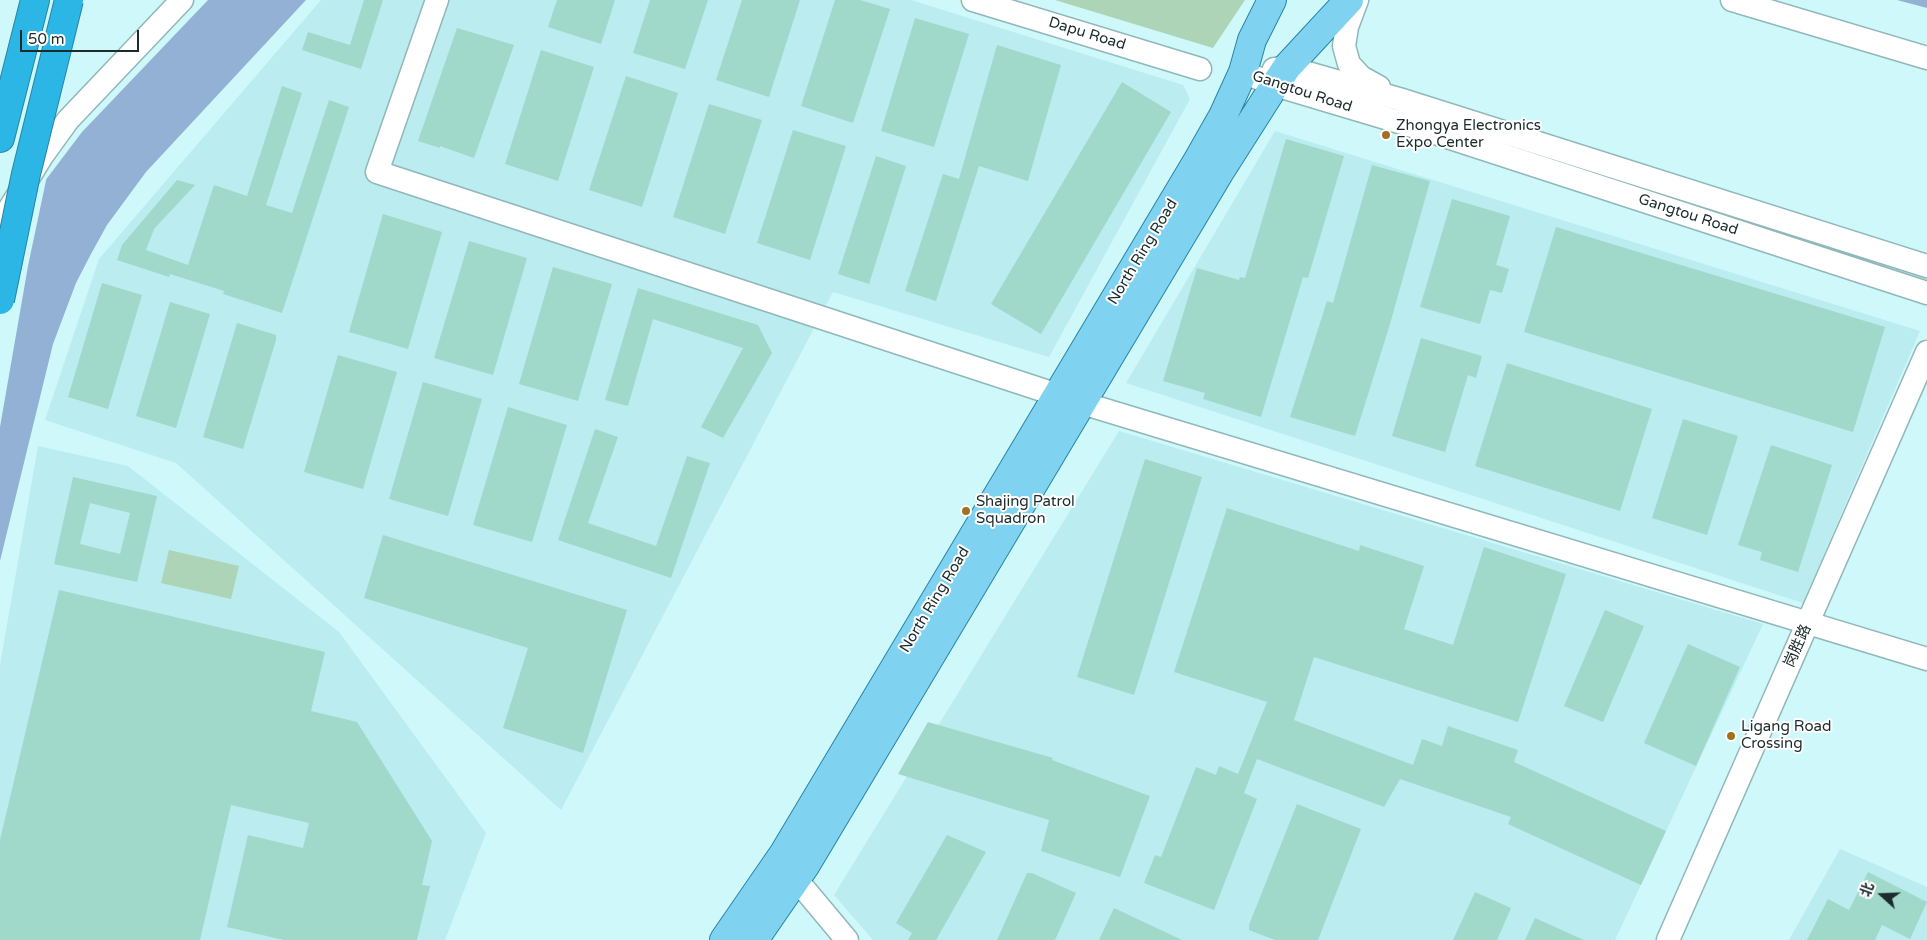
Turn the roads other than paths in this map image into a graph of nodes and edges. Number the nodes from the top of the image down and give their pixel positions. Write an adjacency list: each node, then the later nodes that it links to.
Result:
1 (35, 0): 15 (highway)
2 (69, 0): 19 (highway, bridge)
3 (182, 0): 16 (street)
4 (436, 0): 21 (street)
5 (973, 0): 11 (street, Dapu Road)
6 (1349, 0): 13 (main road, North Ring Road)
7 (1357, 0): 14 (street)
8 (1732, 0): 10 (street)
9 (1267, 4): 12 (main road, North Ring Road)
10 (1927, 58)
11 (1200, 69)
12 (1243, 72): 13 (street, Gangtou Road); 21 (main road, North Ring Road)
13 (1281, 76): 14 (street, Gangtou Road); 18 (street, Gangtou Road); 21 (main road, North Ring Road)
14 (1399, 99): 17 (street, Gangtou Road)
15 (0, 138)
16 (0, 224)
17 (1927, 266)
18 (1927, 293)
19 (0, 300)
20 (1927, 352): 22 (street, 岗胜路)
21 (1070, 398): 22 (street); 24 (main road, North Ring Road); 25 (main road, North Ring Road)
22 (1808, 623): 23 (street); 28 (street, 岗胜路)
23 (1927, 659)
24 (796, 879): 26 (main road, North Ring Road); 27 (street)
25 (724, 940)
26 (754, 940)
27 (847, 940)
28 (1668, 940)

